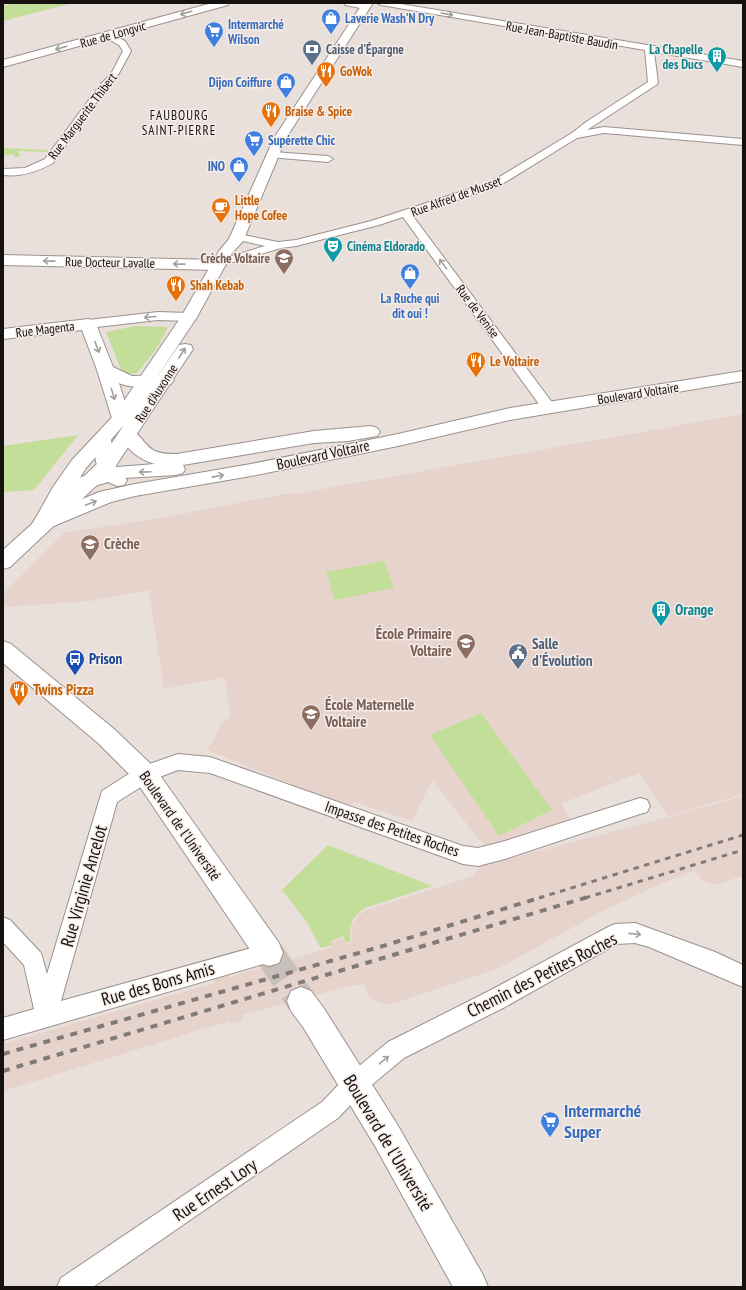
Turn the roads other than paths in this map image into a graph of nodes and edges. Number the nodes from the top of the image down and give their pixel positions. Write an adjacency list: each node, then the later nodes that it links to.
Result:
1 (224, 3): 5 (street, Rue de Longvic, one-way to 5)
2 (349, 3): 4 (street)
3 (381, 3): 6 (street, Rue Jean-Baptiste Baudin, one-way to 6)
4 (367, 5): 13 (street, Rue d'Auxonne)
5 (108, 35): 7 (street, Rue de Longvic, one-way to 7); 15 (street, Rue Marguerite Thibert)
6 (649, 49): 8 (street, Rue Jean-Baptiste Baudin); 9 (street)
7 (3, 64)
8 (743, 64)
9 (609, 111): 10 (street); 11 (street)
10 (604, 130): 11 (street, Rue Alfred de Musset); 12 (street, Rue Alfred de Musset)
11 (574, 136): 16 (street, Rue Alfred de Musset)
12 (743, 142)
13 (273, 155): 14 (street); 17 (street, Rue d'Auxonne)
14 (328, 159)
15 (3, 172)
16 (406, 214): 18 (street, Rue Alfred de Musset); 30 (street, Rue de Venise, one-way to 16)
17 (237, 239): 18 (street); 19 (street, Rue d'Auxonne); 21 (street, Rue d'Auxonne)
18 (280, 245): 19 (street, Rue Alfred de Musset)
19 (234, 259): 22 (street, Rue d'Auxonne)
20 (3, 260): 21 (street, Rue Docteur Lavalle, one-way to 20)
21 (218, 265): 22 (street); 23 (street, Rue d'Auxonne)
22 (220, 286): 28 (street, Rue d'Auxonne, one-way to 22)
23 (189, 317): 24 (street, one-way to 24); 29 (street, Rue d'Auxonne)
24 (88, 324): 25 (street, Rue Magenta); 26 (street, one-way to 26)
25 (3, 334)
26 (106, 370): 29 (street); 32 (street, one-way to 32)
27 (743, 376): 30 (street, Boulevard Voltaire)
28 (165, 380): 29 (street); 33 (street, Rue d'Auxonne)
29 (146, 381): 32 (street, Rue d'Auxonne)
30 (549, 408): 31 (street, Boulevard Voltaire)
31 (510, 414): 34 (street, Boulevard Voltaire); 38 (street, Boulevard Voltaire, one-way to 31)
32 (121, 418): 35 (street, Rue d'Auxonne)
33 (128, 435): 34 (street, Boulevard Voltaire); 36 (street, Rue d'Auxonne)
34 (348, 435): 36 (street, Boulevard Voltaire, one-way to 36)
35 (102, 440): 36 (street); 39 (street, Rue d'Auxonne)
36 (108, 470): 37 (street, Rue d'Auxonne); 38 (street)
37 (92, 480): 39 (street); 40 (street, Rue d'Auxonne)
38 (135, 490): 40 (street, Boulevard Voltaire, one-way to 38)
39 (60, 492): 40 (street, Rue d'Auxonne)
40 (42, 524): 41 (street, Rue d'Auxonne)
41 (3, 562)
42 (3, 650): 43 (street, Boulevard de l'Université)
43 (145, 774): 44 (street, Impasse des Petites Roches); 46 (street, Boulevard de l'Université); 49 (street, Rue Virginie Ancelot)
44 (640, 806)
45 (3, 927): 49 (street)
46 (269, 953): 49 (street, Rue des Bons Amis)
47 (743, 976): 51 (street, Chemin des Petites Roches, one-way to 47)
48 (301, 1001): 51 (street, Boulevard de l'Université)
49 (46, 1016): 50 (street, Rue des Bons Amis)
50 (3, 1029)
51 (354, 1085): 52 (street, Rue Ernest Lory); 53 (street, Boulevard de l'Université)
52 (70, 1287)
53 (471, 1287)

